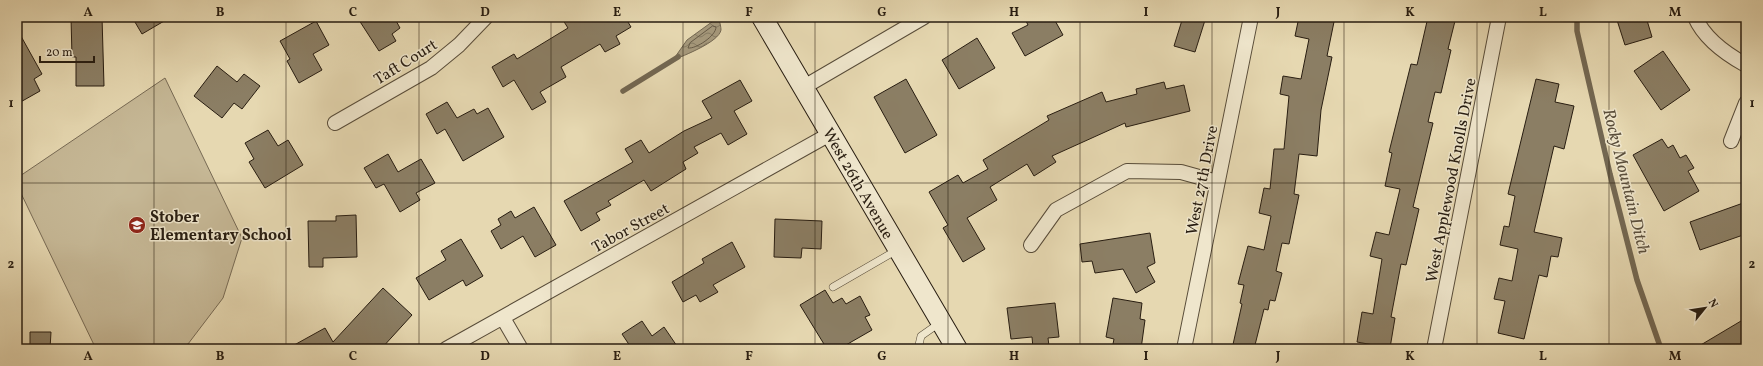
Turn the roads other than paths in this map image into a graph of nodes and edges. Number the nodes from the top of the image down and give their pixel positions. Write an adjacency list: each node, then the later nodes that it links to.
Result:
1 (486, 17): 10 (street, Taft Court)
2 (762, 17): 8 (street, West 26th Avenue)
3 (924, 17): 8 (street)
4 (1251, 17): 13 (street, West 27th Drive)
5 (1499, 17): 24 (street, West Applewood Knolls Drive)
6 (1695, 17): 7 (street)
7 (1746, 65)
8 (804, 87): 11 (street, West 26th Avenue)
9 (1746, 103): 12 (street)
10 (335, 123)
11 (830, 134): 15 (street, West 26th Avenue); 17 (street, Tabor Street)
12 (1731, 141)
13 (1217, 182): 14 (street); 23 (street, West 27th Drive)
14 (1031, 245)
15 (898, 249): 16 (lane); 18 (street, West 26th Avenue)
16 (833, 287)
17 (503, 318): 19 (street, Tabor Street); 20 (street)
18 (941, 322): 21 (lane); 22 (street, West 26th Avenue)
19 (446, 349)
20 (521, 349)
21 (918, 349)
22 (957, 349)
23 (1184, 349)
24 (1434, 349)

